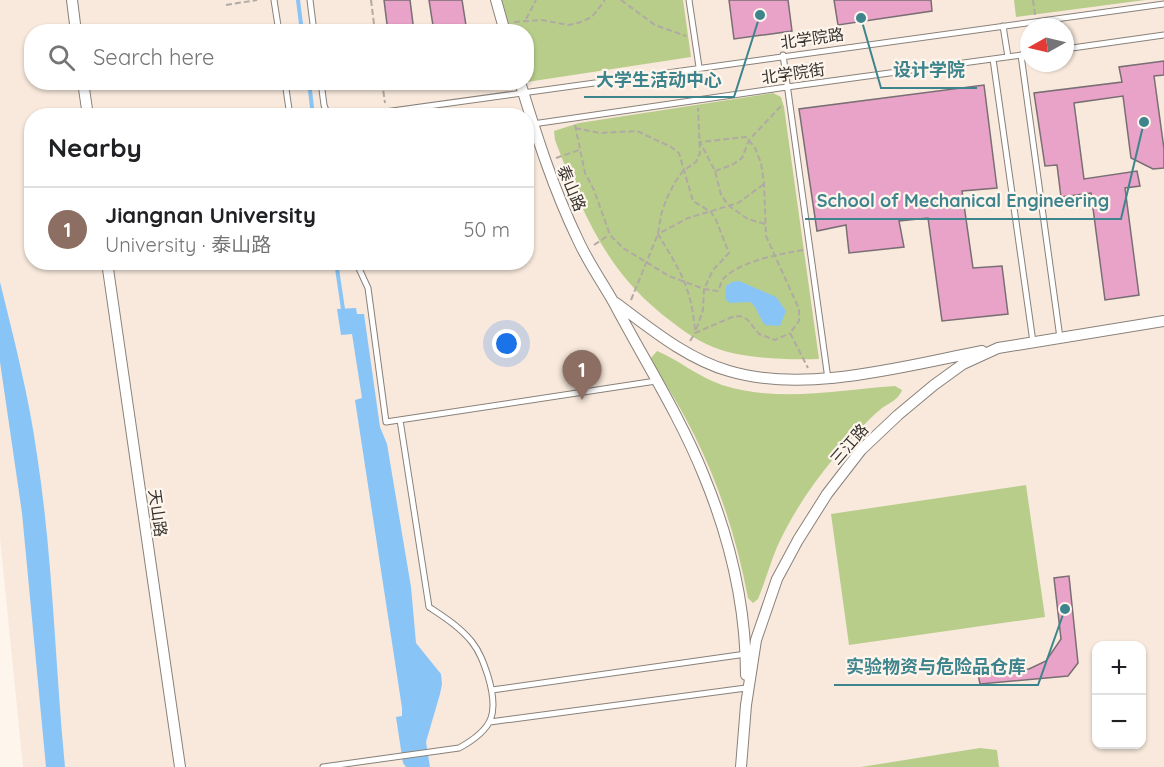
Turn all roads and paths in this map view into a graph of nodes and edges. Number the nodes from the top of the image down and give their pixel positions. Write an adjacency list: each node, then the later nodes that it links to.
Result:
1 (72, 0): 18 (street)
2 (256, 0): 13 (path)
3 (274, 0): 19 (lane)
4 (310, 0): 20 (lane)
5 (371, 0): 21 (path)
6 (496, 0): 22 (street)
7 (536, 0): 16 (path)
8 (605, 0): 16 (path)
9 (621, 0): 26 (path)
10 (689, 0): 26 (lane)
11 (1033, 0): 14 (path)
12 (1164, 4): 15 (lane, 北学院路)
13 (226, 5)
14 (1036, 18)
15 (1059, 18)
16 (526, 19): 23 (path)
17 (1020, 23): 24 (lane, 北学院路)
18 (75, 24)
19 (278, 24)
20 (313, 24)
21 (374, 24)
22 (503, 24)
23 (514, 24)
24 (1003, 26): 29 (lane, 北学院路); 30 (lane)
25 (1164, 35): 27 (lane)
26 (694, 39): 32 (lane)
27 (1074, 48)
28 (1020, 55): 30 (lane, 北学院街)
29 (783, 56): 32 (lane, 北学院路); 35 (lane)
30 (1008, 57): 31 (lane, 北学院街)
31 (993, 59): 35 (lane, 北学院街); 80 (lane)
32 (699, 67): 34 (lane, 北学院路)
33 (1023, 72): 79 (lane)
34 (534, 86)
35 (788, 87): 42 (lane); 43 (lane, 北学院街)
36 (84, 90): 44 (street)
37 (286, 90): 45 (lane)
38 (322, 90): 46 (lane)
39 (383, 90): 47 (path)
40 (505, 90): 48 (lane, 北学院路)
41 (523, 90): 49 (street, 泰山路)
42 (789, 97): 54 (path); 66 (lane)
43 (697, 102): 50 (lane, 北学院街); 55 (path)
44 (87, 108)
45 (289, 108)
46 (325, 108)
47 (386, 108)
48 (403, 108)
49 (526, 108)
50 (574, 119): 51 (lane, 北学院街); 52 (path)
51 (534, 124)
52 (575, 128): 56 (path); 58 (path)
53 (534, 135): 57 (street, 泰山路)
54 (749, 141): 55 (path); 59 (path); 60 (path)
55 (700, 142): 58 (path); 59 (path)
56 (579, 150): 57 (path); 65 (path)
57 (545, 162): 67 (street, 泰山路)
58 (683, 171): 62 (path); 64 (path)
59 (715, 171): 61 (path)
60 (764, 183): 61 (path); 63 (path)
61 (729, 206): 62 (path); 63 (path)
62 (711, 212): 64 (path); 73 (path)
63 (765, 224): 68 (path)
64 (658, 234): 69 (path); 72 (path)
65 (610, 235): 67 (path); 69 (path)
66 (810, 249): 68 (path); 84 (lane)
67 (584, 251): 74 (street, 泰山路)
68 (775, 255): 73 (path); 78 (path)
69 (647, 262): 72 (path); 75 (path)
70 (108, 270): 92 (street, 天山路)
71 (360, 270): 86 (lane)
72 (686, 282): 73 (path); 77 (path)
73 (704, 289): 77 (path)
74 (611, 299): 75 (street); 85 (street, 泰山路)
75 (627, 311): 82 (street)
76 (1164, 321): 79 (street, 三江路)
77 (695, 333): 78 (path); 82 (path)
78 (790, 333): 83 (path)
79 (1060, 338): 80 (street, 三江路)
80 (1033, 343): 81 (street, 三江路)
81 (999, 348): 84 (street); 90 (street, 三江路)
82 (684, 350): 83 (street)
83 (814, 379): 84 (street)
84 (828, 379)
85 (656, 381): 86 (lane); 87 (street, 泰山路)
86 (400, 420): 89 (lane)
87 (746, 654): 88 (street, 泰山路); 89 (lane)
88 (746, 688): 90 (street, 泰山路); 91 (lane)
89 (492, 690): 91 (lane)
90 (746, 705): 94 (street, 三江路)
91 (490, 722): 93 (lane)
92 (180, 767)
93 (323, 767)
94 (741, 767)

